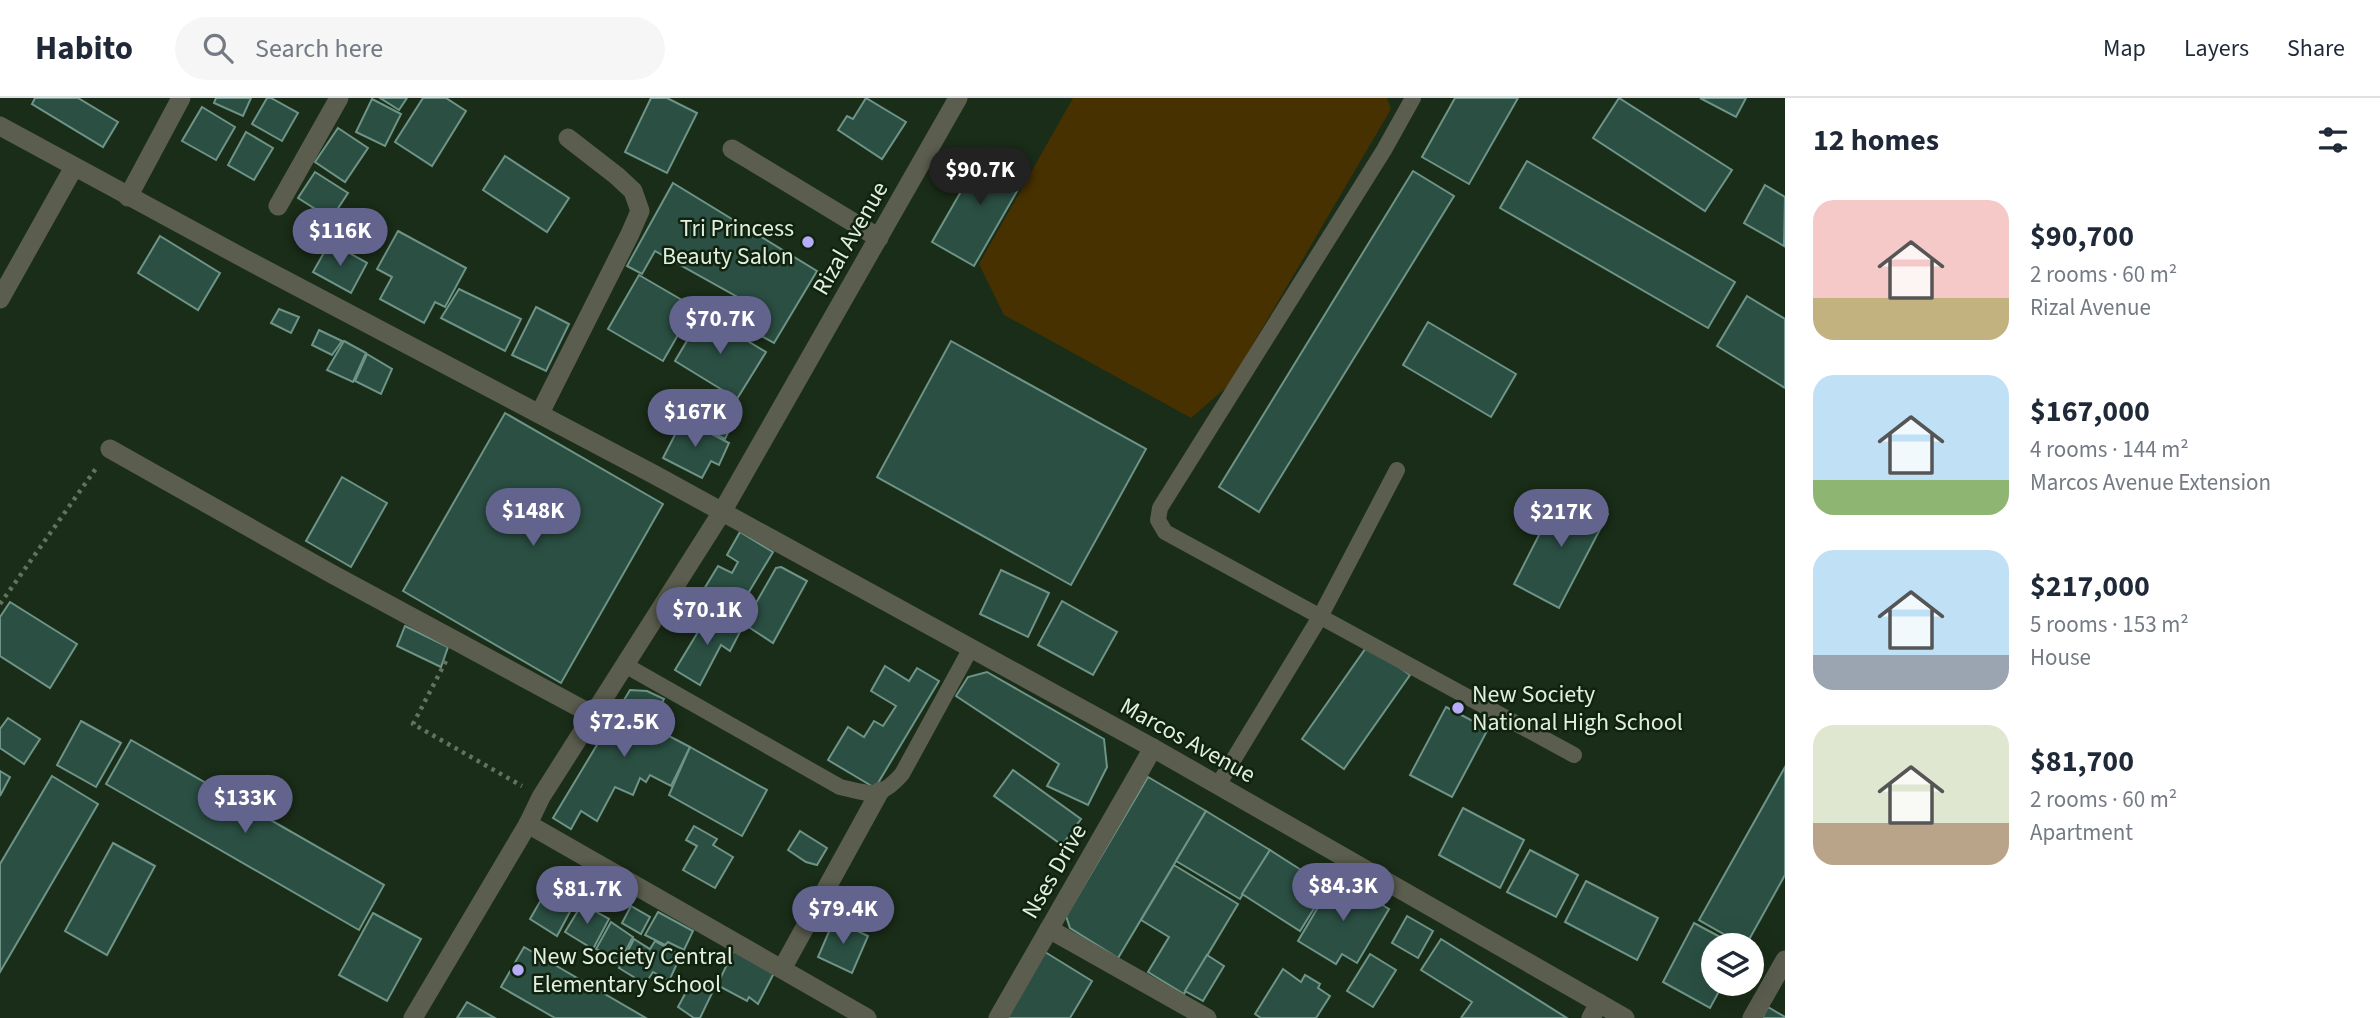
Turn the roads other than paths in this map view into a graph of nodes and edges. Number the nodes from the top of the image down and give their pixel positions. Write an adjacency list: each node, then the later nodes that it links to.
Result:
1 (181, 98): 9 (street)
2 (339, 98): 10 (street)
3 (1413, 98): 17 (lane)
4 (957, 99): 11 (street, Rizal Avenue)
5 (0, 126): 8 (street, Marcos Avenue)
6 (568, 138): 13 (street)
7 (732, 149): 11 (street)
8 (74, 167): 9 (street, Marcos Avenue); 12 (street)
9 (128, 197): 13 (street, Marcos Avenue)
10 (278, 206)
11 (879, 239): 16 (street, Rizal Avenue)
12 (0, 299)
13 (540, 413): 16 (street, Marcos Avenue)
14 (110, 449): 20 (street)
15 (1398, 470): 17 (lane)
16 (722, 512): 18 (street, Marcos Avenue); 19 (street, Rizal Avenue)
17 (1320, 617): 22 (lane); 23 (lane)
18 (971, 648): 21 (street, Marcos Avenue); 24 (lane)
19 (625, 665): 20 (street, Rizal Avenue); 24 (lane)
20 (593, 715): 25 (street, Rizal Avenue)
21 (1153, 748): 23 (street, Marcos Avenue); 26 (street, Nses Drive)
22 (1574, 755)
23 (1218, 785): 29 (street, Marcos Avenue)
24 (880, 792): 28 (street)
25 (528, 824): 28 (street); 30 (street, Rizal Avenue)
26 (1049, 929): 32 (street, Nses Drive); 33 (street)
27 (1785, 960): 35 (street)
28 (782, 969): 31 (street)
29 (1595, 1011): 34 (street, Marcos Avenue)
30 (413, 1018)
31 (867, 1018)
32 (998, 1018)
33 (1207, 1018)
34 (1625, 1018)
35 (1752, 1018)

